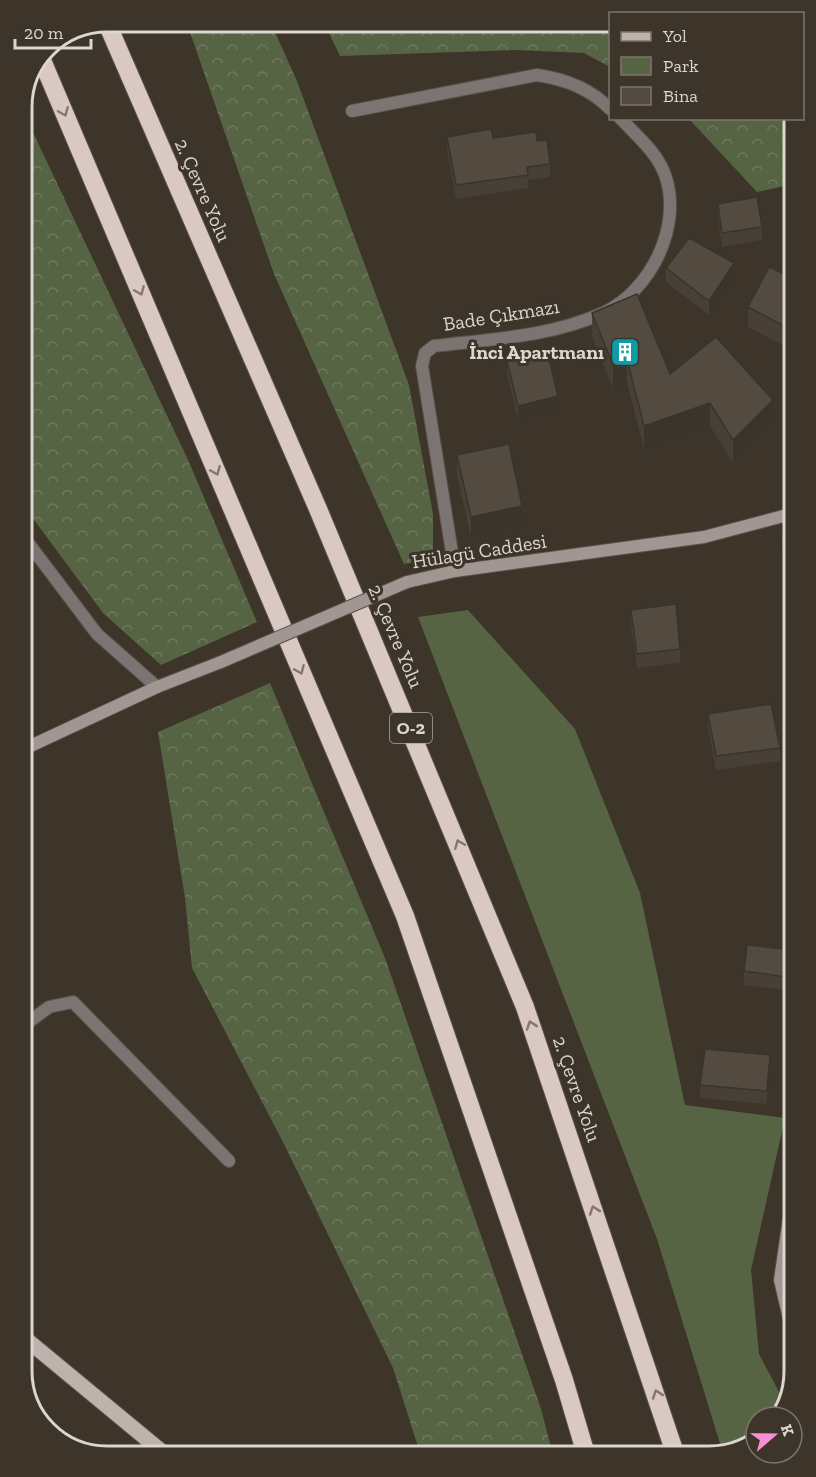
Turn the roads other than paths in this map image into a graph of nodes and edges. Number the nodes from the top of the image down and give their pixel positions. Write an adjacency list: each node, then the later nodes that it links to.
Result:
1 (111, 32): 18 (highway, 2. Çevre Yolu / O-2, one-way to 1)
2 (44, 65): 17 (highway, one-way to 17)
3 (609, 108): 4 (street)
4 (352, 111)
5 (622, 120): 8 (street, Bade Çıkmazı)
6 (784, 516): 8 (street, Hülagü Caddesi)
7 (32, 548): 9 (street)
8 (455, 571): 9 (street, Hülagü Caddesi, bridge)
9 (157, 687): 10 (street, Hülagü Caddesi)
10 (32, 745)
11 (32, 1020): 12 (street)
12 (229, 1161)
13 (784, 1253): 14 (street)
14 (784, 1297)
15 (32, 1344): 16 (main road)
16 (154, 1445)
17 (583, 1446)
18 (673, 1446)

